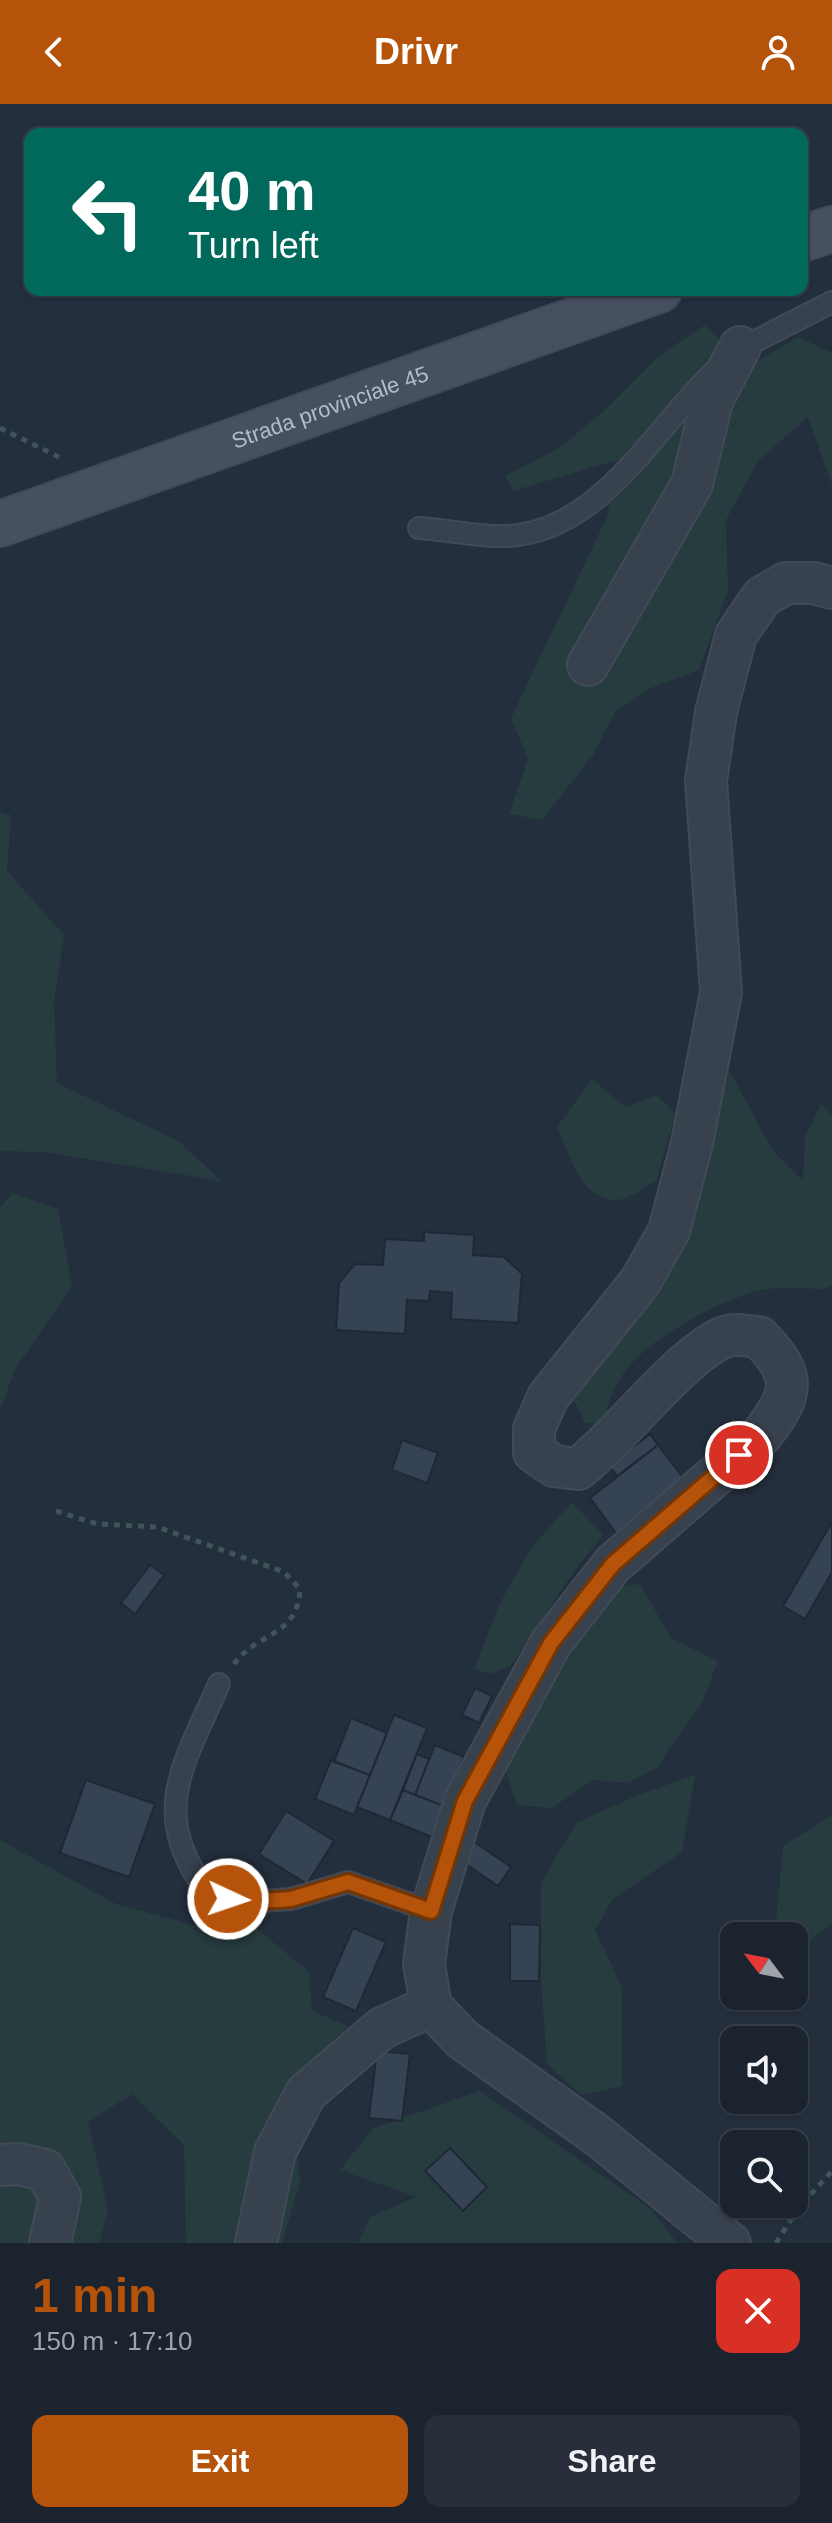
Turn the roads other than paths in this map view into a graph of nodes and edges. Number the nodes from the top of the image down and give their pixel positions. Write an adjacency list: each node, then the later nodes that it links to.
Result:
1 (642, 296): 4 (main road, Strada provinciale 45)
2 (832, 302): 3 (lane)
3 (740, 347): 5 (lane); 7 (street)
4 (0, 524)
5 (419, 528)
6 (832, 588): 9 (street)
7 (588, 665)
8 (219, 1684): 9 (lane)
9 (431, 1911): 10 (street)
10 (431, 2006): 13 (street); 14 (street)
11 (0, 2165): 12 (street)
12 (50, 2243)
13 (256, 2243)
14 (730, 2243)

